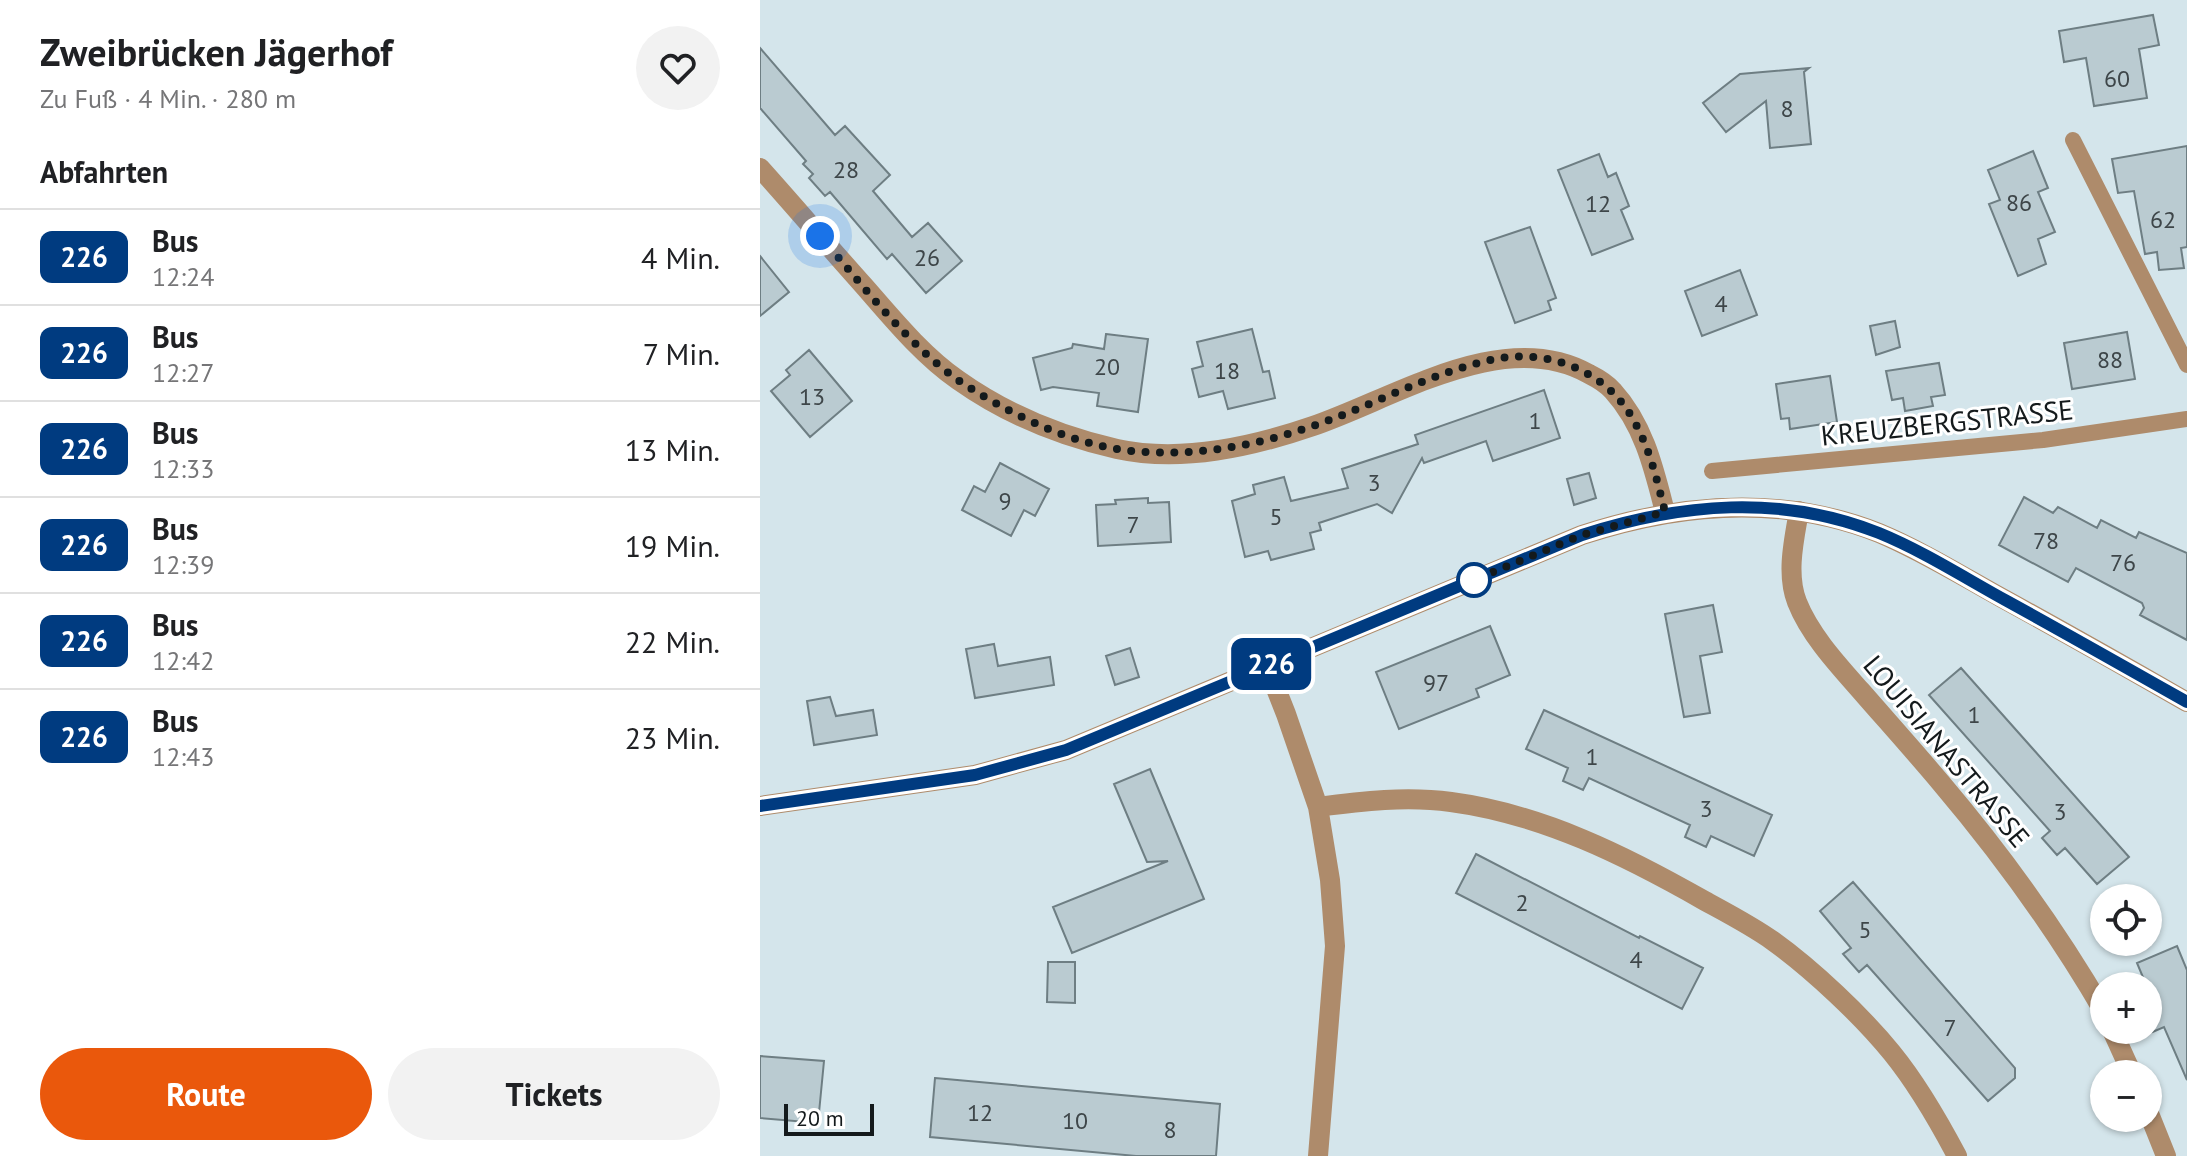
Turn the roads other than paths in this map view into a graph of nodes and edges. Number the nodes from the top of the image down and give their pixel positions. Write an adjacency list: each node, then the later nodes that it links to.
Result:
1 (2073, 140): 3 (lane)
2 (760, 168): 7 (street)
3 (2187, 365)
4 (2187, 419): 5 (lane, KREUZBERGSTRASSE)
5 (1712, 471)
6 (1799, 511): 7 (street); 9 (street); 12 (street, LOUISIANASTRASSE)
7 (1665, 512): 8 (street)
8 (1267, 666): 10 (street); 11 (street)
9 (2187, 702)
10 (760, 806)
11 (1318, 807): 14 (street); 15 (street)
12 (2090, 988)
13 (2156, 1132): 16 (street)
14 (1318, 1156)
15 (1957, 1156)
16 (2166, 1156)

